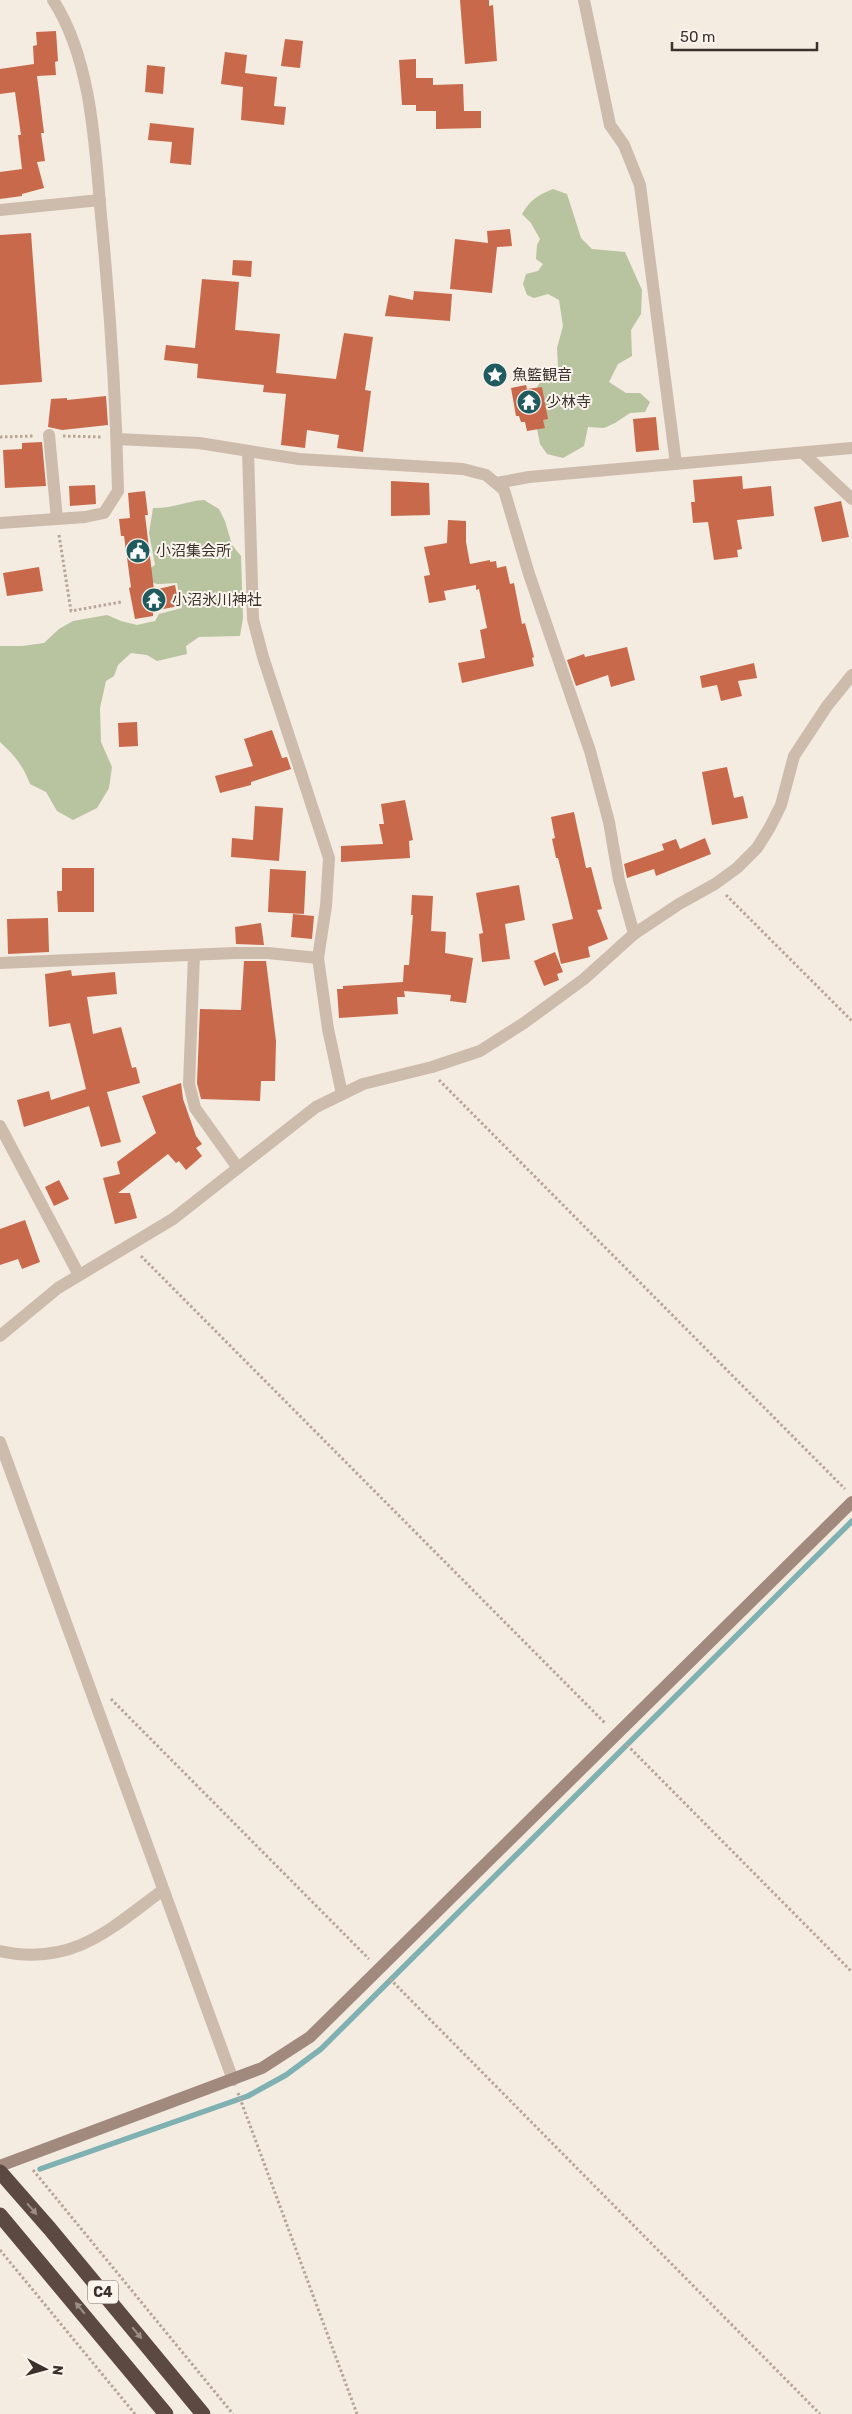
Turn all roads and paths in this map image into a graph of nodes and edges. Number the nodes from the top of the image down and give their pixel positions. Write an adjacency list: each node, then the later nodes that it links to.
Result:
1 (53, 0): 3 (street)
2 (584, 0): 10 (street)
3 (100, 200): 4 (street); 6 (street)
4 (0, 210)
5 (49, 435): 13 (street)
6 (117, 439): 8 (street); 13 (street)
7 (852, 448): 9 (street)
8 (248, 450): 11 (street); 20 (street)
9 (803, 453): 10 (street); 12 (street)
10 (676, 464): 11 (street)
11 (497, 484): 18 (street)
12 (852, 499)
13 (57, 519): 14 (street); 15 (path)
14 (0, 523)
15 (120, 602)
16 (852, 675): 17 (street)
17 (715, 884): 18 (street); 22 (path)
18 (634, 934): 23 (street)
19 (194, 955): 20 (street); 21 (street); 26 (street)
20 (318, 958): 24 (street)
21 (0, 963)
22 (852, 1021)
23 (432, 1067): 24 (street); 31 (path)
24 (342, 1094): 26 (street)
25 (0, 1126): 28 (street)
26 (238, 1168): 27 (street)
27 (130, 1244): 28 (street); 34 (path)
28 (79, 1275): 29 (street)
29 (0, 1336)
30 (0, 1442): 33 (street)
31 (845, 1490)
32 (852, 1502): 34 (street)
33 (86, 1680): 35 (street); 37 (path)
34 (616, 1734): 37 (street); 38 (path)
35 (163, 1890): 36 (street); 39 (street)
36 (0, 1951)
37 (379, 1968): 39 (street); 50 (path)
38 (852, 1972)
39 (233, 2080): 40 (street); 49 (path)
40 (22, 2158): 41 (street); 48 (path)
41 (0, 2166)
42 (0, 2172): 47 (highway, C4, one-way to 47)
43 (0, 2215): 46 (highway, C4, one-way to 43)
44 (0, 2250): 45 (path)
45 (135, 2414)
46 (166, 2414)
47 (203, 2414)
48 (233, 2414)
49 (357, 2414)
50 (820, 2414)

